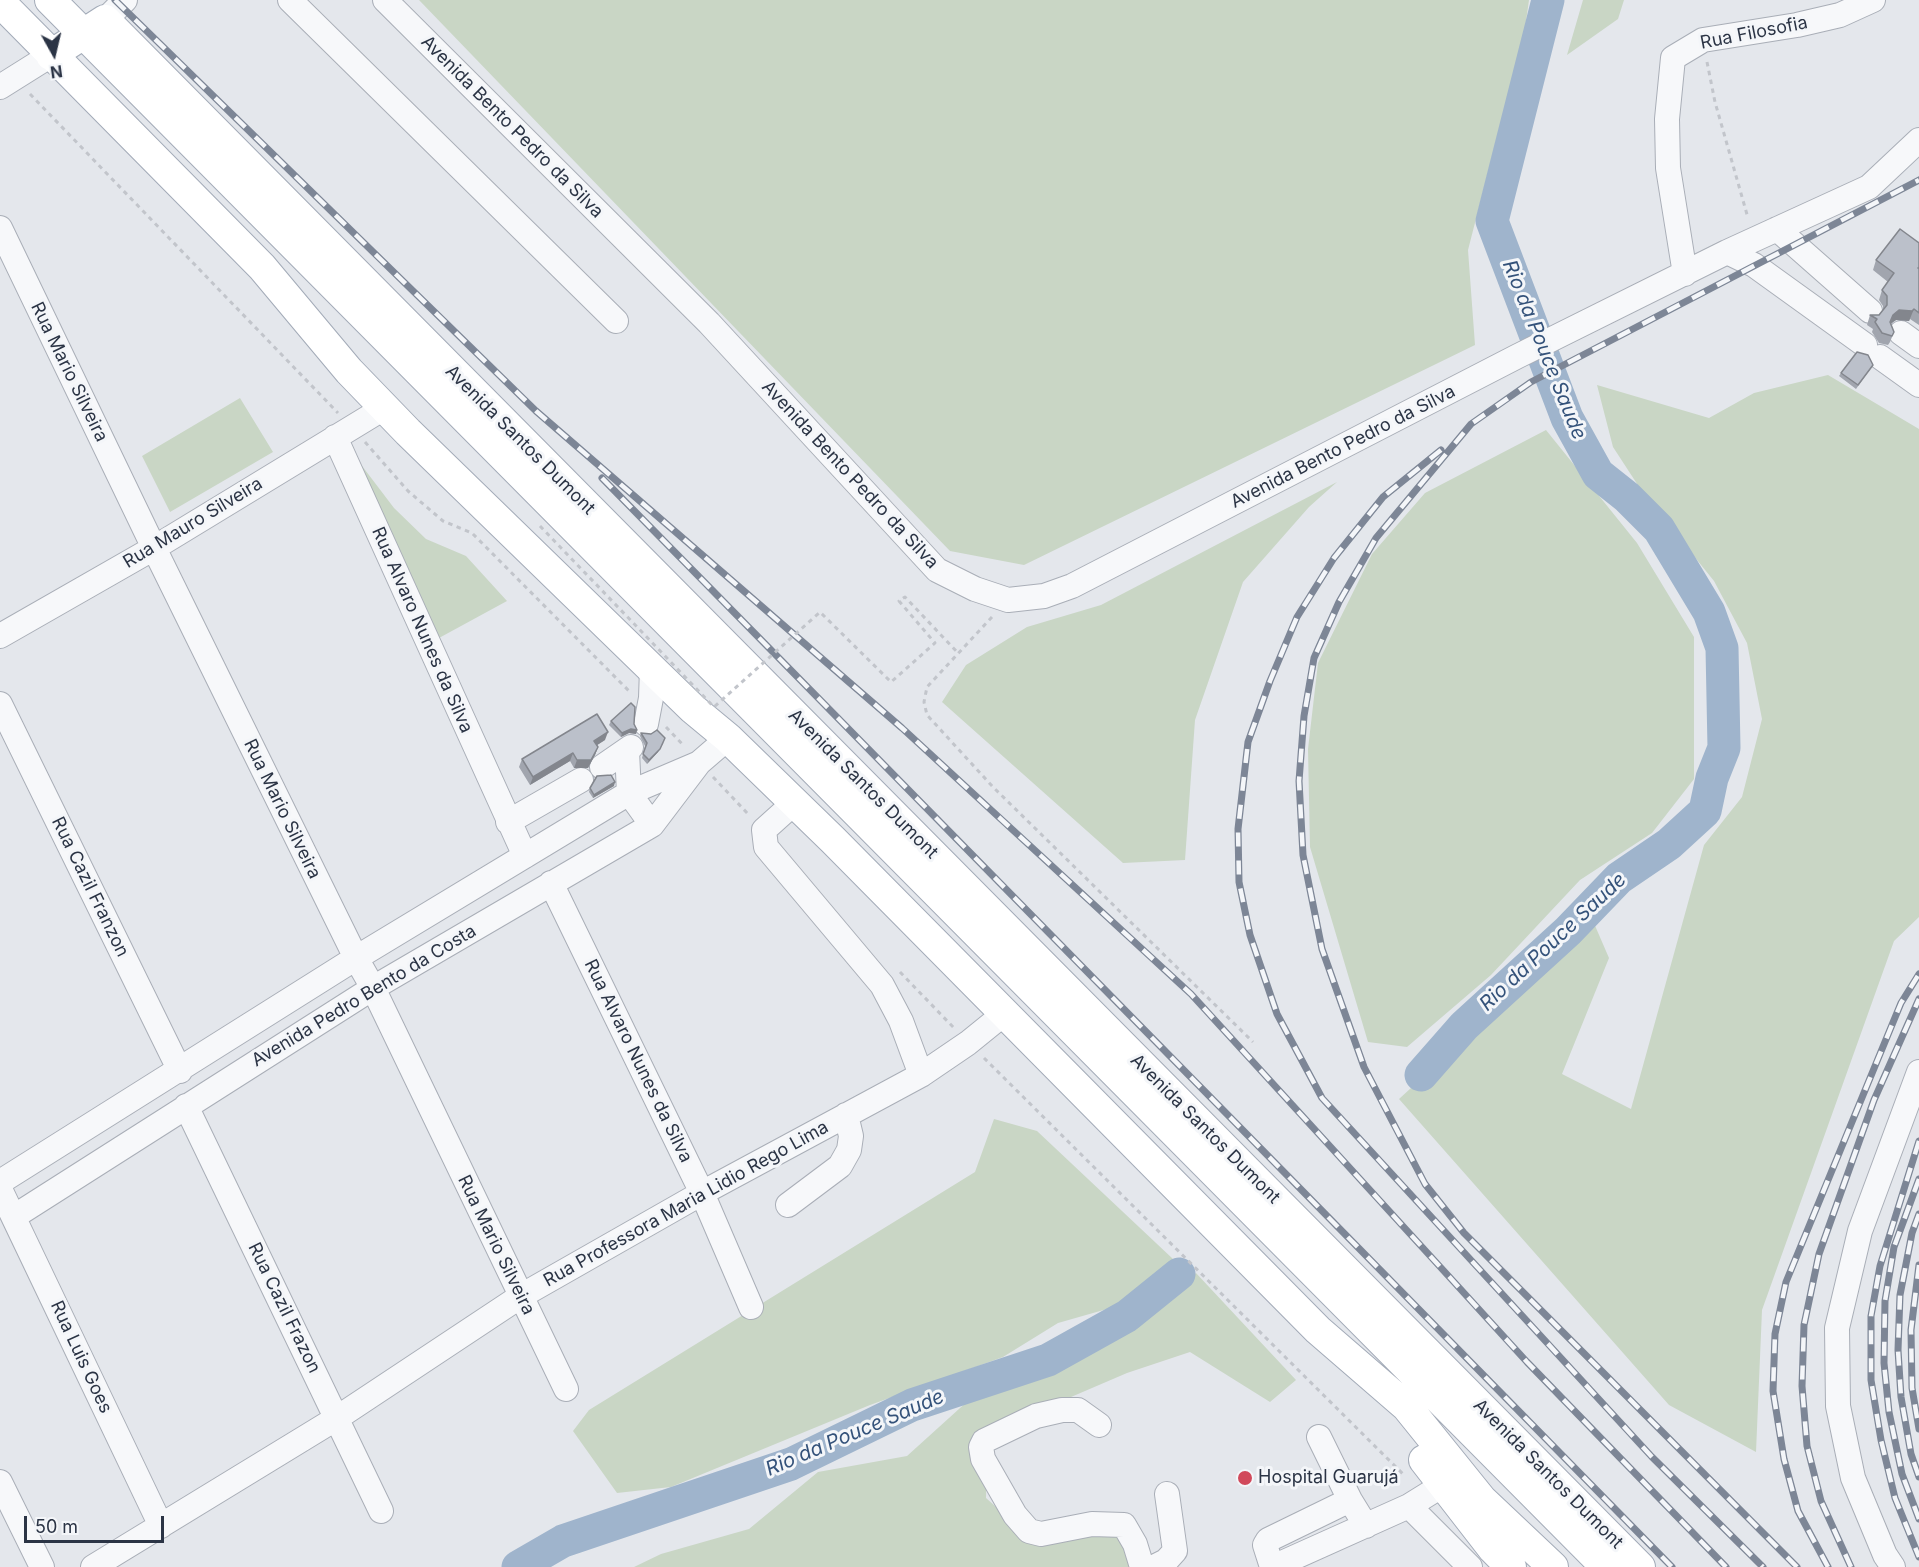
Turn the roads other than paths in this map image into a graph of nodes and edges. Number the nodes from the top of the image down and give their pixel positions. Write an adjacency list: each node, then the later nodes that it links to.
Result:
1 (50, 0): 7 (main road)
2 (68, 0): 7 (street)
3 (290, 0): 16 (street)
4 (385, 0): 14 (street, Avenida Bento Pedro da Silva)
5 (1873, 0): 14 (street, Rua Filosofia)
6 (0, 2): 8 (main road)
7 (104, 18): 8 (main road); 69 (main road, Avenida Santos Dumont); 70 (main road, Avenida Santos Dumont)
8 (51, 55): 9 (street); 18 (main road)
9 (8, 82)
10 (1919, 140): 12 (street, Avenida Bento Pedro da Silva)
11 (0, 228): 20 (street, Rua Mario Silveira)
12 (1777, 229): 13 (street, Avenida Bento Pedro da Silva); 15 (street)
13 (1727, 252): 14 (street, Avenida Bento Pedro da Silva); 17 (street)
14 (1685, 274)
15 (1870, 311)
16 (616, 321)
17 (1919, 385)
18 (384, 408): 19 (street, Rua Mauro Silveira); 22 (main road)
19 (343, 432): 20 (street, Rua Mauro Silveira); 31 (street, Rua Alvaro Nunes da Silva)
20 (154, 548): 21 (street, Rua Mauro Silveira); 35 (street, Rua Mario Silveira)
21 (0, 636)
22 (652, 669): 24 (street); 25 (main road)
23 (0, 704): 38 (street, Rua Cazil Franzon)
24 (648, 717)
25 (728, 738): 26 (street, Avenida Pedro Bento da Costa); 30 (main road)
26 (699, 764): 29 (street, Avenida Pedro Bento da Costa); 32 (street, Avenida Pedro Bento da Costa)
27 (602, 767): 29 (street)
28 (581, 780): 31 (street)
29 (629, 793): 32 (street); 33 (street, Avenida Pedro Bento da Costa)
30 (794, 803): 37 (main road); 40 (street)
31 (508, 822): 33 (street, Rua Alvaro Nunes da Silva)
32 (652, 825): 34 (street, Avenida Pedro Bento da Costa)
33 (525, 856): 35 (street, Avenida Pedro Bento da Costa)
34 (551, 883): 36 (street, Avenida Pedro Bento da Costa); 45 (street, Rua Alvaro Nunes da Silva)
35 (356, 958): 36 (street, Rua Mario Silveira); 38 (street, Avenida Pedro Bento da Costa)
36 (373, 988): 41 (street, Avenida Pedro Bento da Costa); 48 (street, Rua Mario Silveira)
37 (1005, 1013): 40 (street, Rua Professora Maria Lidio Rego Lima); 55 (main road)
38 (180, 1071): 43 (street, Avenida Pedro Bento da Costa)
39 (1919, 1072): 71 (street)
40 (921, 1075): 42 (street, Rua Professora Maria Lidio Rego Lima)
41 (186, 1106): 47 (street, Avenida Pedro Bento da Costa); 51 (street, Rua Cazil Frazon)
42 (846, 1115): 45 (street, Rua Professora Maria Lidio Rego Lima); 46 (street)
43 (0, 1182)
44 (0, 1189): 47 (street, Rua Luis Goes)
45 (702, 1193): 48 (street, Rua Professora Maria Lidio Rego Lima); 49 (street, Rua Alvaro Nunes da Silva)
46 (788, 1205)
47 (15, 1216): 59 (street, Rua Luis Goes)
48 (521, 1296): 50 (street, Rua Mario Silveira); 51 (street, Rua Professora Maria Lidio Rego Lima)
49 (751, 1306)
50 (566, 1389)
51 (337, 1418): 58 (street, Rua Cazil Frazon); 59 (street, Rua Professora Maria Lidio Rego Lima)
52 (1100, 1425): 64 (street)
53 (1319, 1437): 57 (street)
54 (0, 1482): 62 (street)
55 (1434, 1490): 60 (street); 66 (street); 67 (main road); 68 (main road)
56 (1167, 1494): 65 (street)
57 (1350, 1500): 60 (street); 61 (street)
58 (381, 1511)
59 (161, 1526): 63 (street, Rua Professora Maria Lidio Rego Lima)
60 (1366, 1526): 61 (street)
61 (1283, 1565)
62 (42, 1567)
63 (93, 1567)
64 (1142, 1567)
65 (1154, 1567)
66 (1470, 1567)
67 (1511, 1567)
68 (1553, 1567)
69 (1606, 1567)
70 (1640, 1567)
71 (1893, 1567)

